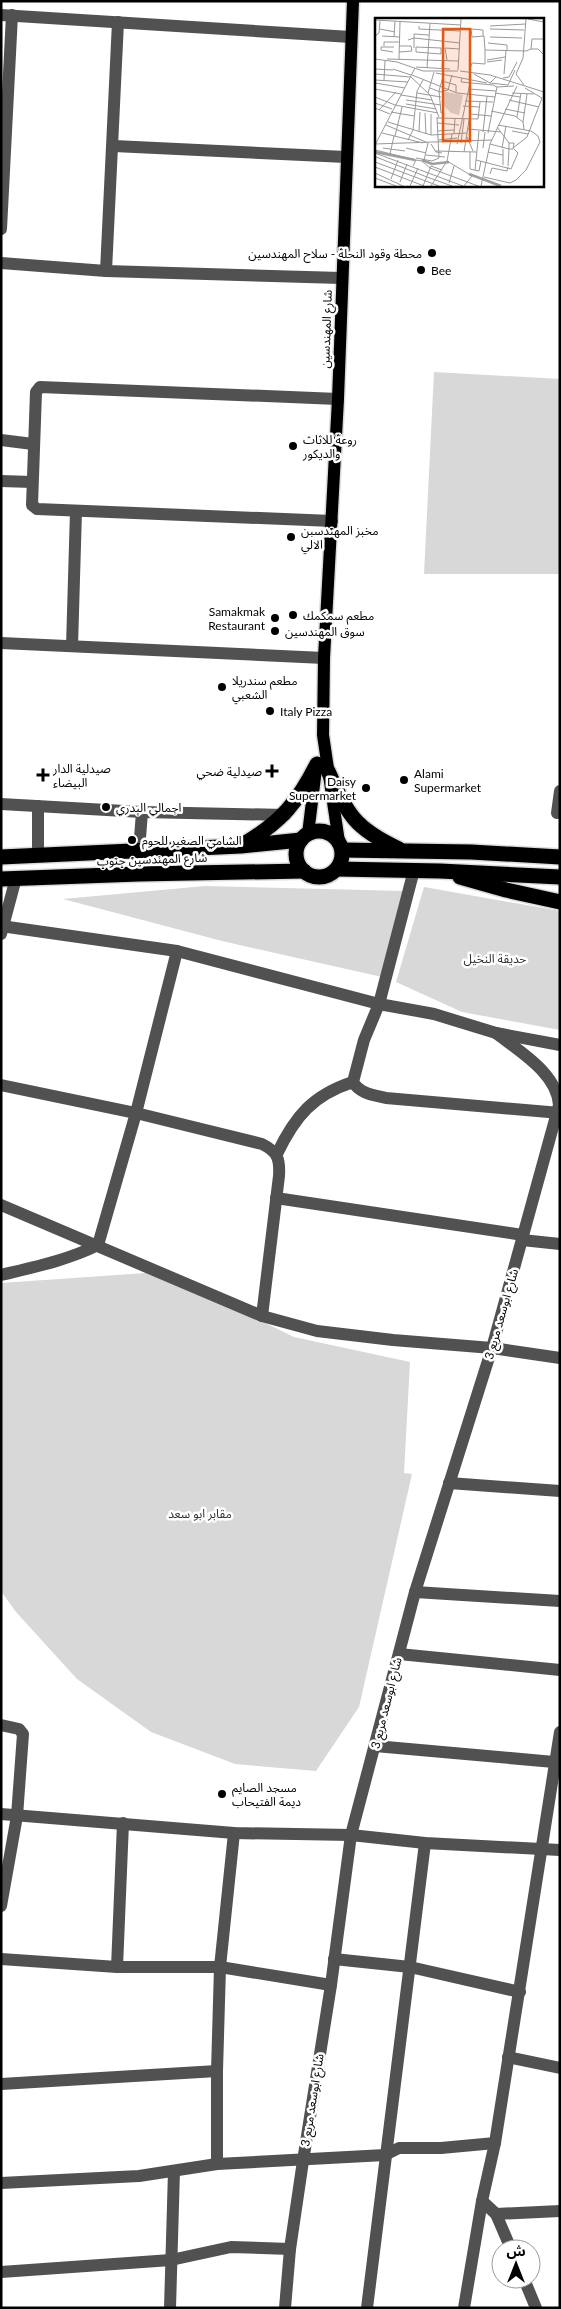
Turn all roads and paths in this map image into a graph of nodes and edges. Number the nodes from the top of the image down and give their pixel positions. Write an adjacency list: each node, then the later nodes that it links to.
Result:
1 (353, 1): 4 (main road, شارع المهندسين)
2 (7, 15): 3 (street); 7 (street)
3 (118, 22): 4 (street); 5 (street)
4 (351, 37): 6 (main road, شارع المهندسين)
5 (114, 146): 6 (street); 10 (street)
6 (346, 157): 11 (main road, شارع المهندسين)
7 (2, 177): 8 (street)
8 (1, 229)
9 (1, 263): 10 (street)
10 (106, 271): 11 (street)
11 (341, 278): 12 (main road, شارع المهندسين)
12 (338, 399): 14 (street); 18 (main road, شارع المهندسين)
13 (1, 440): 14 (street)
14 (33, 444): 16 (street)
15 (1, 481): 16 (street)
16 (32, 482): 17 (street)
17 (76, 511): 18 (street); 20 (street)
18 (332, 521): 21 (main road, شارع المهندسين)
19 (1, 643): 20 (street)
20 (72, 646): 21 (street)
21 (324, 658): 22 (main road, شارع المهندسين)
22 (322, 767): 28 (highway); 29 (main road); 31 (main road); 33 (highway)
23 (560, 791): 27 (street)
24 (1, 804): 25 (street)
25 (38, 806): 26 (street); 34 (street)
26 (142, 812): 28 (street); 32 (street)
27 (557, 813)
28 (285, 815): 30 (highway)
29 (305, 837): 30 (highway, شارع المهندسين جنوب); 31 (highway); 39 (highway)
30 (241, 846): 32 (highway, شارع المهندسين جنوب)
31 (340, 846): 33 (highway); 37 (highway)
32 (138, 851): 34 (highway, شارع المهندسين جنوب)
33 (403, 851): 35 (highway)
34 (38, 856): 36 (highway, شارع المهندسين جنوب)
35 (560, 857)
36 (1, 858)
37 (337, 869): 38 (highway); 39 (highway)
38 (414, 870): 40 (highway); 46 (street)
39 (304, 871): 42 (highway, شارع المهندسين جنوب)
40 (440, 871): 41 (highway); 43 (highway)
41 (560, 877)
42 (9, 879): 44 (street)
43 (560, 902)
44 (2, 929): 45 (street)
45 (177, 951): 46 (street); 51 (street)
46 (379, 1004): 47 (street); 49 (street)
47 (496, 1033): 48 (street); 52 (street, شارع ابوسعد مربع 3)
48 (560, 1045)
49 (353, 1082): 52 (street); 53 (street)
50 (1, 1085): 51 (street)
51 (136, 1113): 53 (street); 58 (street)
52 (558, 1113): 56 (street, شارع ابوسعد مربع 3)
53 (277, 1154): 54 (street)
54 (276, 1198): 56 (street); 60 (street)
55 (1, 1205): 58 (street)
56 (522, 1238): 57 (street); 61 (street, شارع ابوسعد مربع 3)
57 (560, 1244)
58 (98, 1245): 59 (street); 60 (street)
59 (1, 1275)
60 (262, 1316): 61 (street)
61 (492, 1348): 62 (street); 63 (street, شارع ابوسعد مربع 3)
62 (560, 1358)
63 (448, 1483): 64 (street); 65 (street, شارع ابوسعد مربع 3)
64 (560, 1491)
65 (415, 1592): 66 (street); 67 (street, شارع ابوسعد مربع 3)
66 (560, 1601)
67 (399, 1654): 68 (street); 71 (street, شارع ابوسعد مربع 3)
68 (560, 1670)
69 (1, 1726): 74 (street)
70 (559, 1738): 72 (street)
71 (375, 1746): 72 (street); 77 (street, شارع ابوسعد مربع 3)
72 (554, 1762): 79 (street)
73 (1, 1814): 74 (street)
74 (17, 1816): 75 (street); 81 (street)
75 (123, 1823): 76 (street); 84 (street)
76 (234, 1833): 77 (street); 85 (street)
77 (352, 1835): 78 (street); 83 (street, شارع ابوسعد مربع 3)
78 (425, 1843): 79 (street); 86 (street)
79 (541, 1850): 80 (street); 88 (street)
80 (560, 1850)
81 (1, 1906)
82 (1, 1958): 84 (street)
83 (334, 1959): 86 (street); 87 (street, شارع ابوسعد مربع 3)
84 (117, 1967): 85 (street)
85 (220, 1967): 87 (street); 91 (street)
86 (410, 1967): 88 (street); 94 (street)
87 (331, 1985): 95 (street, شارع ابوسعد مربع 3)
88 (520, 1992): 89 (street)
89 (508, 2056): 90 (street); 93 (street)
90 (560, 2068)
91 (217, 2071): 92 (street); 96 (street)
92 (1, 2084)
93 (495, 2143): 94 (street); 99 (street)
94 (385, 2155): 95 (street); 109 (street)
95 (303, 2161): 96 (street); 103 (street, شارع ابوسعد مربع 3)
96 (217, 2164): 97 (street)
97 (174, 2171): 98 (street); 104 (street)
98 (1, 2183)
99 (482, 2201): 101 (street); 110 (street)
100 (560, 2211): 101 (street)
101 (496, 2214): 102 (street)
102 (507, 2239)
103 (290, 2248): 104 (street); 108 (street, شارع ابوسعد مربع 3)
104 (171, 2260): 105 (street); 107 (street)
105 (1, 2272)
106 (528, 2289): 111 (street)
107 (170, 2308)
108 (285, 2308)
109 (367, 2308)
110 (464, 2308)
111 (536, 2308)

